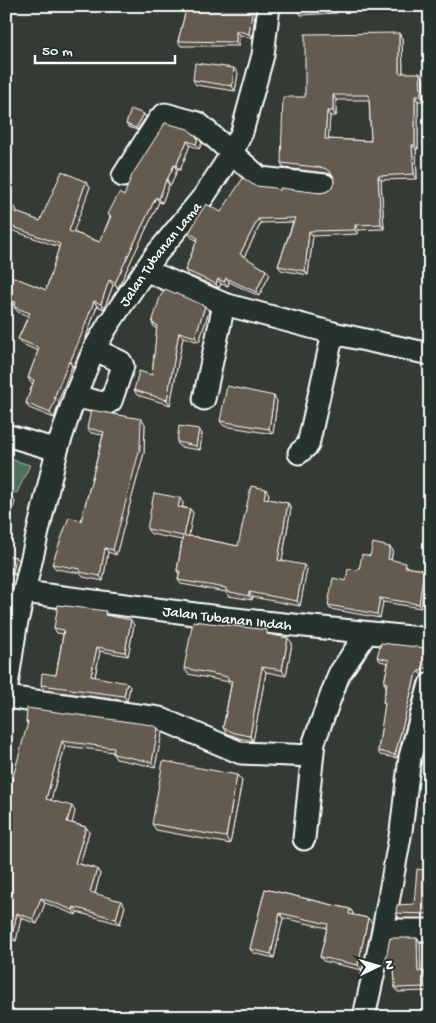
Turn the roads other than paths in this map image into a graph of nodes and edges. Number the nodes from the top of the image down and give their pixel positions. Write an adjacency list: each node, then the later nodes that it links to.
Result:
1 (269, 6): 2 (street, Jalan Tubanan Lama)
2 (232, 153): 3 (street); 4 (street); 5 (street, Jalan Tubanan Lama)
3 (123, 176)
4 (325, 184)
5 (145, 270): 6 (street); 8 (street, Jalan Tubanan Lama)
6 (224, 304): 7 (street); 11 (street)
7 (333, 333): 9 (street); 14 (street)
8 (94, 349): 10 (street, Jalan Tubanan Lama); 10 (street)
9 (430, 354)
10 (76, 396): 13 (street, Jalan Tubanan Lama)
11 (204, 399)
12 (6, 435): 13 (street)
13 (57, 450): 15 (street)
14 (299, 453)
15 (24, 592): 16 (street); 17 (street, Jalan Tubanan Indah)
16 (11, 625): 20 (street)
17 (366, 634): 18 (street, Jalan Tubanan Indah); 22 (street)
18 (430, 639)
19 (430, 684): 24 (street)
20 (6, 692)
21 (6, 697): 22 (street)
22 (312, 756): 23 (street)
23 (304, 838)
24 (383, 930): 25 (street); 26 (street)
25 (430, 930)
26 (364, 1017)

